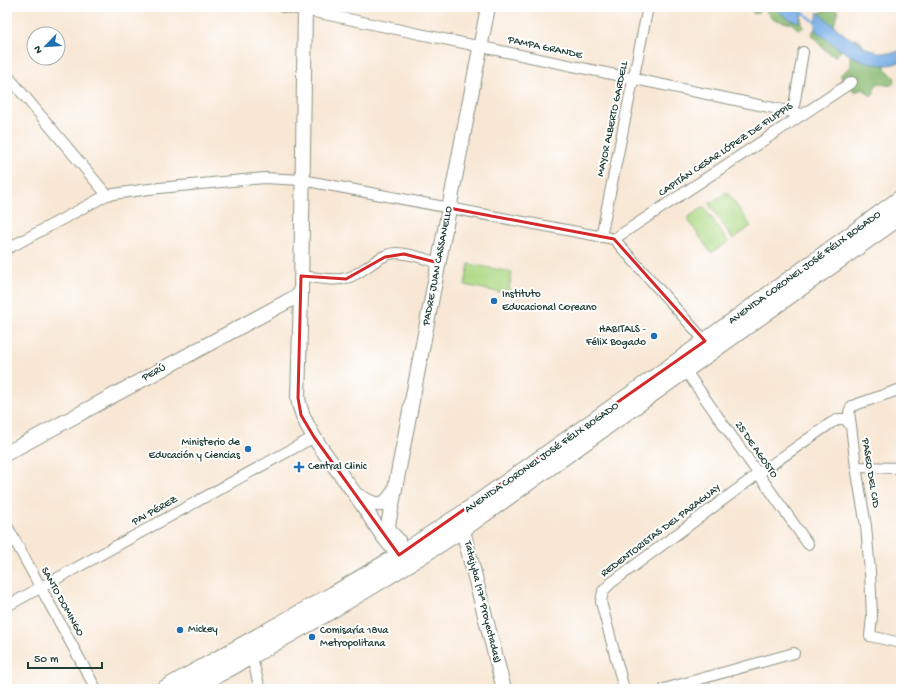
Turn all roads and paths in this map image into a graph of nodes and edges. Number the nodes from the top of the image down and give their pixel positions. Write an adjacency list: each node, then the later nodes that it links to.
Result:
1 (283, 7): 4 (street, PAMPA GRANDE)
2 (488, 7): 5 (street, PADRE JUAN CASSANELLO)
3 (648, 7): 8 (street, MAYOR ALBERTO GARDELL)
4 (305, 8): 5 (street, PAMPA GRANDE); 11 (street)
5 (480, 47): 8 (street, PAMPA GRANDE); 14 (street, PADRE JUAN CASSANELLO)
6 (803, 52): 10 (street)
7 (7, 75): 12 (street)
8 (633, 79): 10 (street, PAMPA GRANDE); 16 (street, MAYOR ALBERTO GARDELL)
9 (852, 82): 10 (street, CAPITÁN CESAR LÓPEZ DE FILIPPIS)
10 (797, 113): 17 (street, CAPITÁN CESAR LÓPEZ DE FILIPPIS)
11 (302, 180): 12 (street); 14 (street); 20 (street)
12 (107, 195): 18 (street)
13 (901, 198): 22 (main road, AVENIDA CORONEL JOSÉ FÉLIX BOGADO)
14 (449, 208): 16 (street); 19 (street, PADRE JUAN CASSANELLO)
15 (901, 216): 23 (main road, AVENIDA CORONEL JOSÉ FÉLIX BOGADO)
16 (601, 237): 17 (street)
17 (614, 239): 22 (street)
18 (7, 249)
19 (439, 262): 20 (street); 31 (street, PADRE JUAN CASSANELLO)
20 (301, 276): 21 (street)
21 (301, 294): 26 (street); 27 (street, PERÚ)
22 (705, 341): 33 (main road, AVENIDA CORONEL JOSÉ FÉLIX BOGADO)
23 (685, 370): 30 (street, 25 DE AGOSTO); 33 (main road, AVENIDA CORONEL JOSÉ FÉLIX BOGADO)
24 (901, 389): 25 (street)
25 (851, 426): 28 (street, PASEO DEL CID); 30 (street, PASEO DEL CID)
26 (314, 437): 32 (street); 37 (street, PAI PÉREZ)
27 (7, 453)
28 (856, 467): 29 (street); 39 (street, PASEO DEL CID)
29 (901, 468)
30 (758, 474): 35 (street, 25 DE AGOSTO); 47 (street, REDENTORISTAS DEL PARAGUAY)
31 (394, 491): 32 (street); 36 (street, PADRE JUAN CASSANELLO)
32 (356, 494): 36 (street)
33 (461, 522): 36 (main road, AVENIDA CORONEL JOSÉ FÉLIX BOGADO); 46 (street, Tatajyba (17ª Proyectadas))
34 (7, 526): 37 (street, SANTO DOMINGO)
35 (808, 544)
36 (407, 557): 40 (main road, AVENIDA CORONEL JOSÉ FÉLIX BOGADO)
37 (40, 587): 38 (street, PAI PÉREZ); 42 (street, SANTO DOMINGO)
38 (7, 606)
39 (901, 643)
40 (250, 650): 43 (main road, AVENIDA CORONEL JOSÉ FÉLIX BOGADO); 44 (main road, AVENIDA CORONEL JOSÉ FÉLIX BOGADO); 45 (street)
41 (794, 653): 48 (street)
42 (96, 689)
43 (164, 689)
44 (191, 689)
45 (260, 689)
46 (504, 689)
47 (624, 689)
48 (664, 689)

